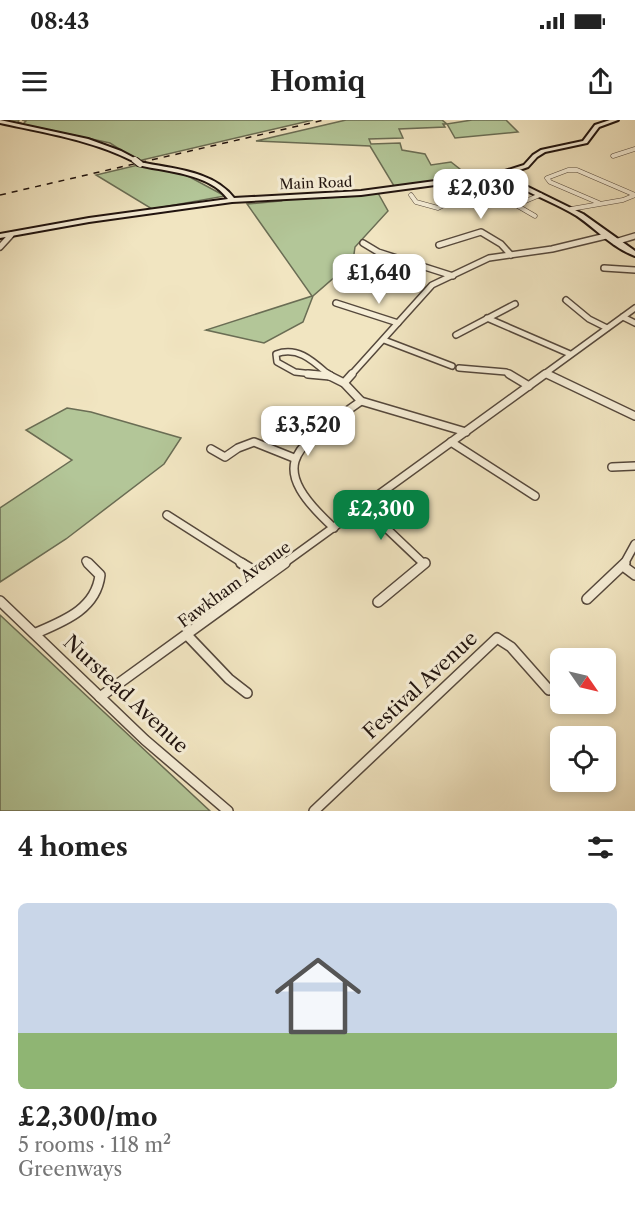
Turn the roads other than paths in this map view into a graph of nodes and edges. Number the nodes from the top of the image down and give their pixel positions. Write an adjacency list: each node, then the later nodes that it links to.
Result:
1 (0, 120): 10 (main road)
2 (615, 120): 5 (main road, Main Road)
3 (635, 149): 4 (street)
4 (613, 156)
5 (503, 174): 8 (main road); 10 (main road, Main Road)
6 (494, 183): 11 (street)
7 (411, 195): 11 (street)
8 (540, 195): 13 (street); 14 (main road)
9 (634, 197): 12 (street); 12 (street)
10 (232, 200): 16 (main road, Main Road)
11 (473, 202): 13 (street)
12 (599, 203): 14 (street)
13 (516, 205): 15 (street)
14 (571, 209): 18 (main road)
15 (534, 216)
16 (12, 235): 17 (main road, Main Road); 23 (street)
17 (0, 236)
18 (606, 236): 21 (main road); 25 (street)
19 (635, 236): 21 (street)
20 (363, 243): 28 (street)
21 (615, 243): 24 (main road)
22 (439, 245): 25 (street)
23 (0, 247)
24 (635, 254)
25 (511, 255): 28 (street)
26 (604, 268): 27 (street)
27 (635, 270)
28 (453, 276): 36 (street)
29 (566, 300): 37 (street)
30 (336, 303): 36 (street)
31 (515, 304): 34 (street)
32 (635, 308): 33 (street, Fawkham Avenue)
33 (623, 317): 35 (street); 37 (street, Fawkham Avenue)
34 (487, 318): 38 (street); 40 (street)
35 (635, 323)
36 (398, 324): 39 (street)
37 (607, 328): 40 (street, Fawkham Avenue)
38 (456, 335)
39 (384, 340): 43 (street); 44 (street)
40 (570, 354): 41 (street, Fawkham Avenue)
41 (547, 374): 44 (street, Fawkham Avenue); 46 (street)
42 (330, 376): 42 (street); 43 (street)
43 (344, 383): 45 (street)
44 (529, 386): 47 (street, Fawkham Avenue)
45 (361, 401): 47 (street); 50 (street)
46 (635, 416)
47 (466, 432): 48 (street, Fawkham Avenue)
48 (451, 442): 53 (street); 54 (street, Fawkham Avenue)
49 (211, 449): 50 (street)
50 (294, 458): 56 (street)
51 (635, 466): 52 (street)
52 (612, 467)
53 (535, 496)
54 (364, 507): 56 (street, Fawkham Avenue); 64 (street)
55 (167, 515): 61 (street)
56 (334, 528): 61 (street, Fawkham Avenue)
57 (635, 544): 59 (street)
58 (86, 561): 65 (street)
59 (623, 566): 60 (street); 62 (street)
60 (635, 575)
61 (264, 577): 66 (street, Fawkham Avenue)
62 (588, 599)
63 (0, 601): 65 (street, Nurstead Avenue)
64 (378, 602)
65 (36, 633): 69 (street, Nurstead Avenue)
66 (187, 635): 68 (street); 69 (street, Fawkham Avenue)
67 (549, 690): 71 (street, Festival Avenue)
68 (247, 693)
69 (100, 697): 70 (street, Nurstead Avenue)
70 (228, 811)
71 (314, 811)

